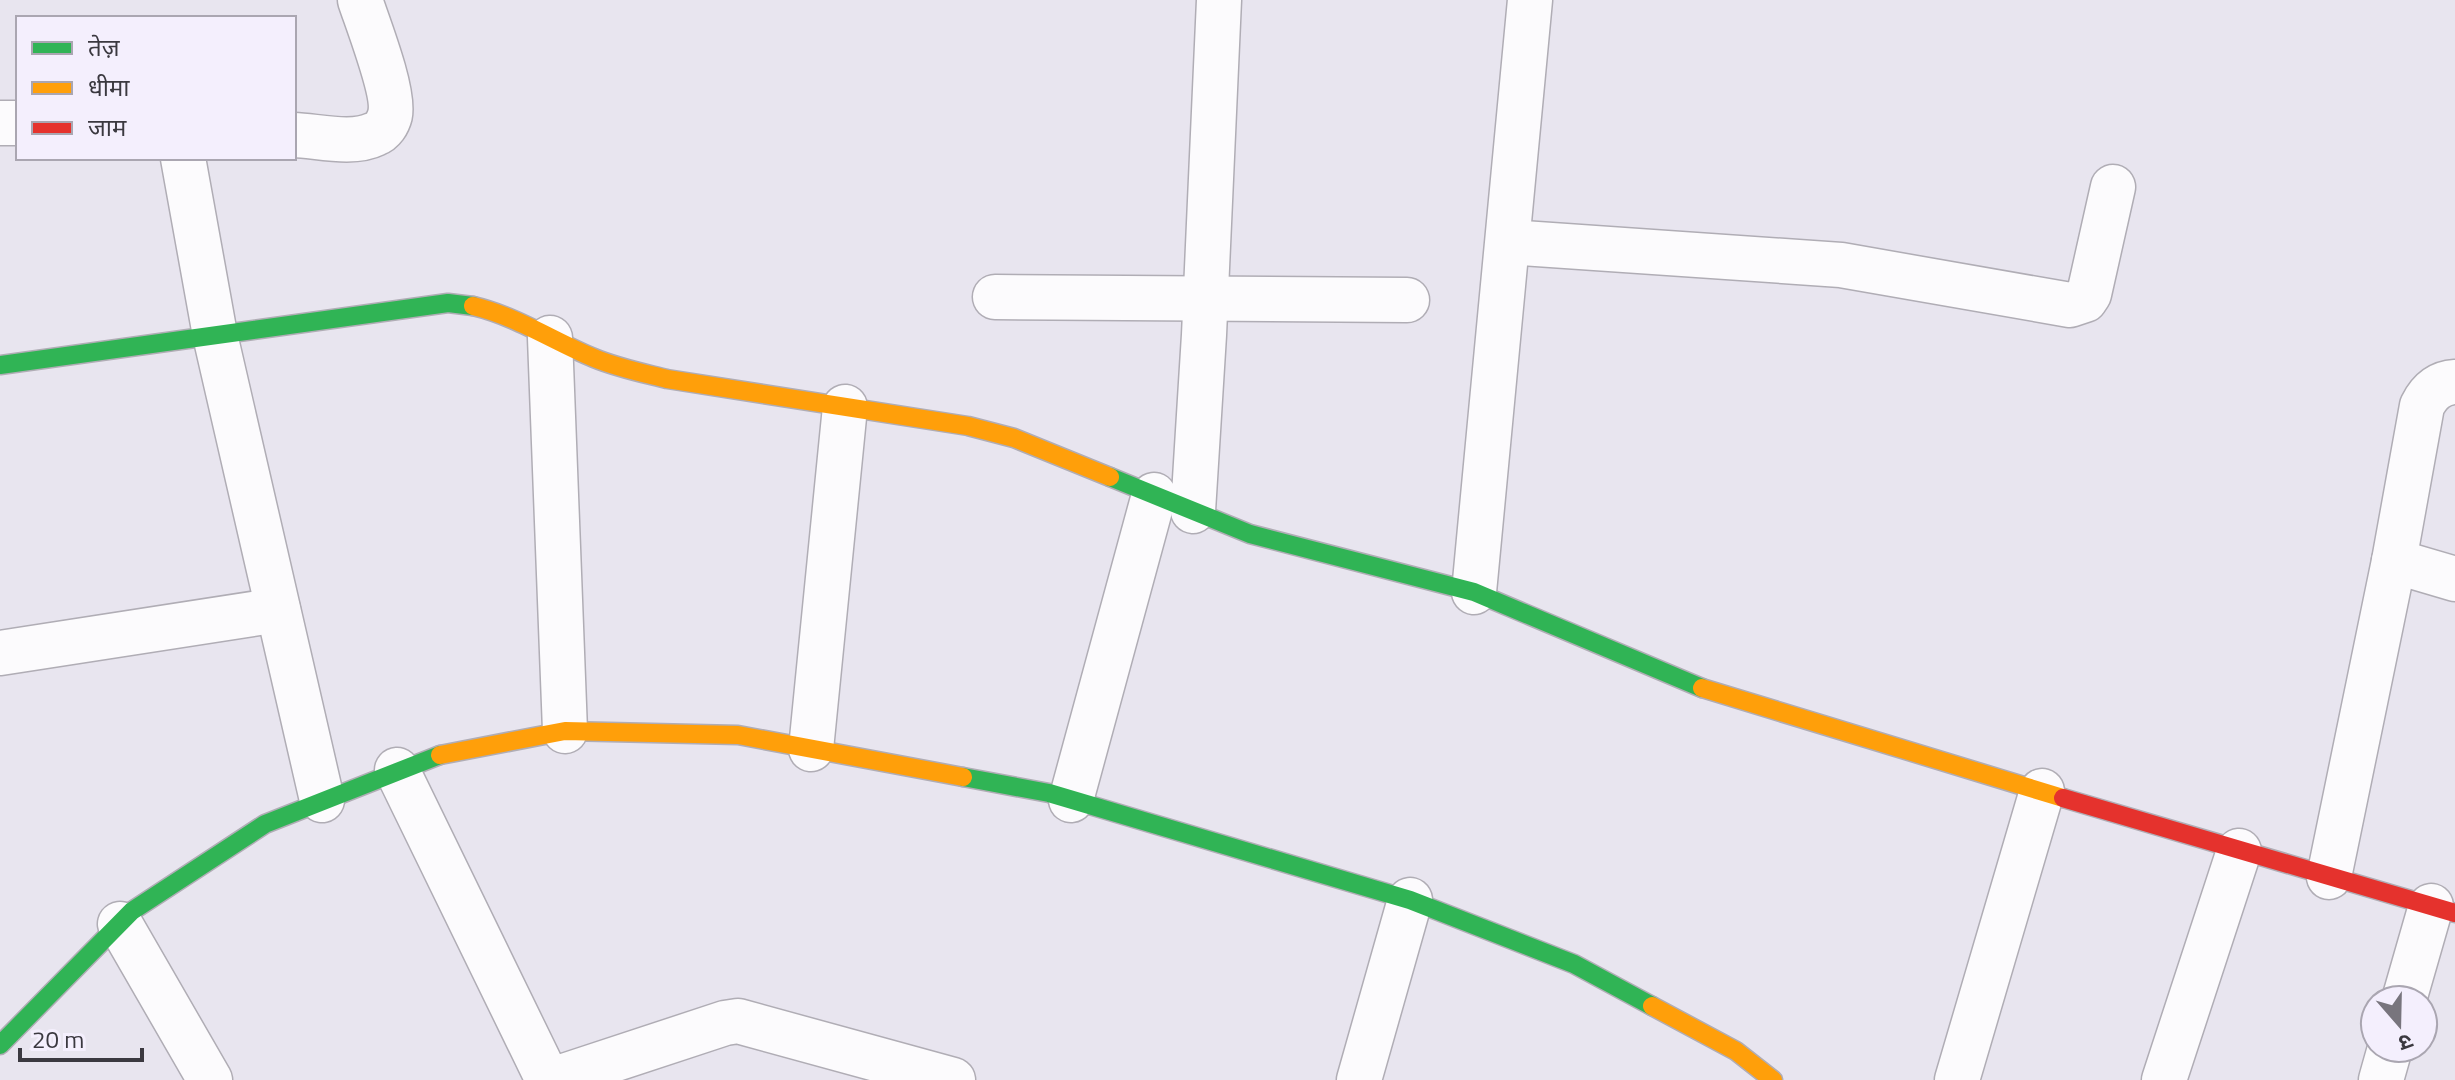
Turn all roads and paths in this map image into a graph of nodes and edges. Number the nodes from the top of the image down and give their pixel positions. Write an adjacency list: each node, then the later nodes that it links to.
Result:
1 (360, 0): 4 (street)
2 (1219, 0): 9 (street)
3 (1530, 0): 7 (street)
4 (296, 135)
5 (183, 160): 11 (street)
6 (2113, 187): 7 (street)
7 (1508, 242): 19 (street)
8 (995, 297): 9 (street)
9 (1206, 299): 10 (street); 16 (street)
10 (1407, 300)
11 (215, 335): 12 (street); 13 (street); 20 (street)
12 (550, 338): 15 (street); 22 (street)
13 (0, 365)
14 (2455, 382): 17 (street)
15 (845, 407): 16 (street); 23 (street)
16 (1174, 503): 19 (street); 27 (street)
17 (2394, 561): 18 (street); 29 (street)
18 (2455, 579)
19 (1474, 592): 25 (street)
20 (278, 610): 21 (street); 26 (street)
21 (0, 653)
22 (565, 731): 23 (street); 24 (street)
23 (811, 749): 27 (street)
24 (397, 770): 26 (street); 37 (street)
25 (2042, 791): 28 (street); 40 (street)
26 (322, 800): 32 (street)
27 (1071, 800): 30 (street)
28 (2239, 851): 29 (street); 41 (street)
29 (2329, 877): 31 (street)
30 (1410, 900): 38 (street); 39 (street)
31 (2443, 909): 33 (street)
32 (120, 924): 34 (street); 36 (street)
33 (2411, 984)
34 (0, 1045)
35 (930, 1077): 37 (street)
36 (210, 1080)
37 (550, 1080)
38 (1359, 1080)
39 (1773, 1080)
40 (1957, 1080)
41 (2164, 1080)

